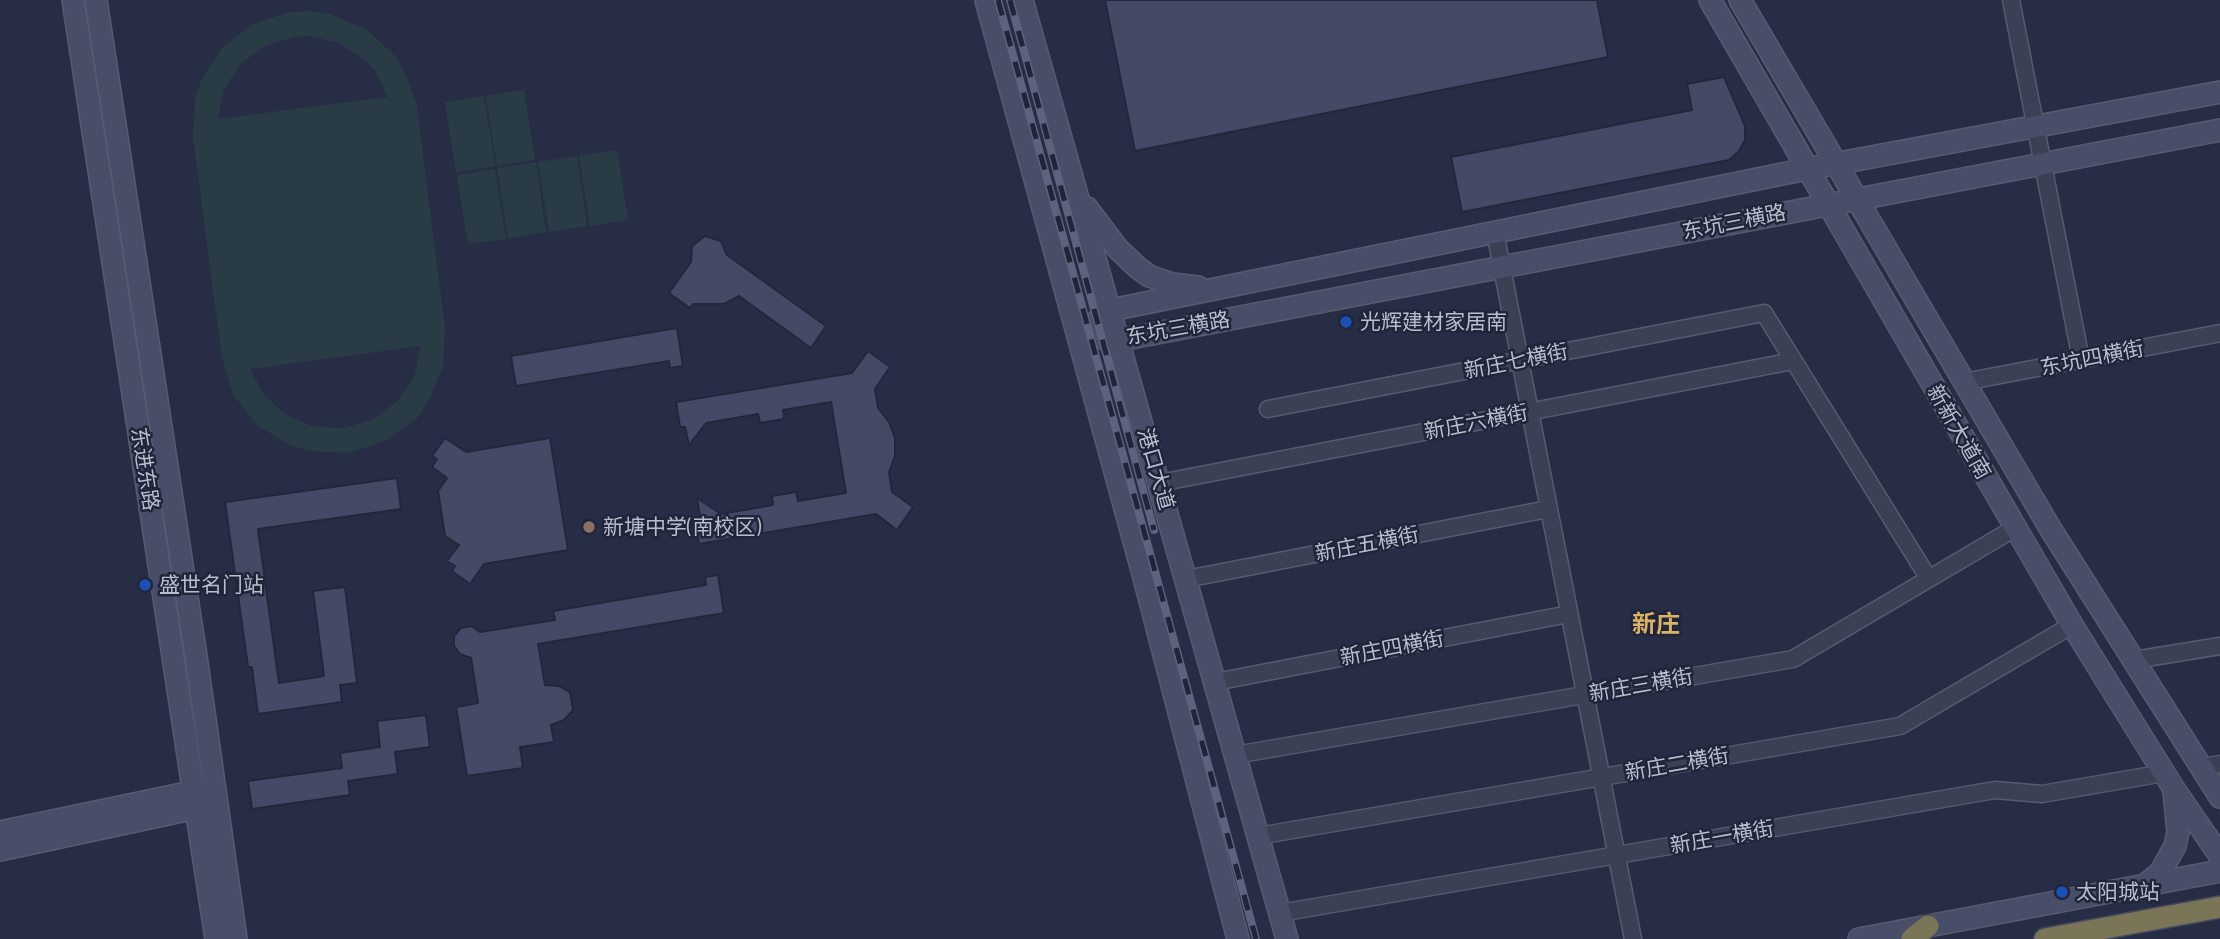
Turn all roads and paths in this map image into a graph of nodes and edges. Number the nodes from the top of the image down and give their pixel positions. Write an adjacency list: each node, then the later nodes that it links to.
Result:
1 (73, 0): 46 (street, 东进东路)
2 (96, 0): 46 (street, 东进东路)
3 (986, 0): 22 (street, 港口大道)
4 (1022, 0): 14 (street, 港口大道)
5 (1710, 0): 13 (street, 新新大道南)
6 (1740, 0): 12 (street, 新新大道南)
7 (2011, 0): 9 (street)
8 (2220, 92): 9 (street, 东坑三横路)
9 (2035, 127): 11 (street); 12 (street, 东坑三横路)
10 (2220, 130): 11 (street, 东坑三横路)
11 (2043, 163): 15 (street, 东坑三横路); 25 (street)
12 (1837, 164): 13 (street, 东坑三横路); 15 (street, 新新大道南)
13 (1807, 169): 16 (street, 新新大道南); 17 (street, 东坑三横路)
14 (1078, 196): 19 (street); 20 (street, 港口大道)
15 (1857, 198): 16 (street, 东坑三横路); 27 (street, 新新大道南)
16 (1830, 204): 18 (street, 东坑三横路); 32 (street, 新新大道南)
17 (1495, 232): 18 (street); 19 (street, 东坑三横路)
18 (1502, 267): 23 (street, 东坑三横路); 24 (street)
19 (1214, 289): 20 (street, 东坑三横路)
20 (1111, 310): 22 (street, 东坑三横路); 23 (street, 港口大道)
21 (2220, 332): 25 (street, 东坑四横街)
22 (1079, 335): 23 (street, 东坑三横路); 59 (street, 港口大道)
23 (1120, 340): 30 (street, 港口大道)
24 (1520, 360): 26 (street, 新庄七横街); 28 (street, 新庄七横街); 29 (street)
25 (2081, 360): 27 (street, 东坑四横街)
26 (1793, 361): 29 (street, 新庄六横街); 34 (street)
27 (1964, 382): 38 (street, 新新大道南)
28 (1268, 409)
29 (1530, 411): 30 (street, 新庄六横街); 31 (street)
30 (1160, 483): 33 (street, 港口大道)
31 (1548, 509): 33 (street, 新庄五横街); 35 (street)
32 (2015, 528): 34 (street, 新庄三横街); 36 (street, 新新大道南)
33 (1186, 579): 39 (street, 港口大道)
34 (1929, 579): 40 (street, 新庄三横街)
35 (1569, 614): 39 (street, 新庄四横街); 40 (street)
36 (2072, 625): 43 (street, 新庄二横街); 44 (street, 新新大道南)
37 (2220, 646): 38 (street)
38 (2134, 660): 42 (street, 新新大道南)
39 (1215, 682): 41 (street, 港口大道)
40 (1584, 694): 41 (street, 新庄三横街); 43 (street)
41 (1235, 755): 48 (street, 港口大道)
42 (2211, 766): 45 (street, 新新大道南)
43 (1600, 777): 48 (street, 新庄二横街); 50 (street)
44 (2169, 781): 50 (street, 新庄一横街); 51 (street, 新新大道南); 53 (street)
45 (2220, 797)
46 (206, 798): 47 (street); 49 (street); 57 (street, 东进东路); 58 (street, 东进东路)
47 (0, 832)
48 (1258, 836): 55 (street, 港口大道)
49 (0, 850)
50 (1616, 855): 55 (street, 新庄一横街); 61 (street)
51 (2220, 856)
52 (2220, 871): 53 (street)
53 (2144, 885): 56 (street)
54 (2220, 906): 63 (highway)
55 (1280, 913): 60 (street, 港口大道)
56 (1920, 933): 62 (street)
57 (216, 939)
58 (236, 939)
59 (1238, 939)
60 (1287, 939)
61 (1633, 939)
62 (1859, 939)
63 (2045, 939)

